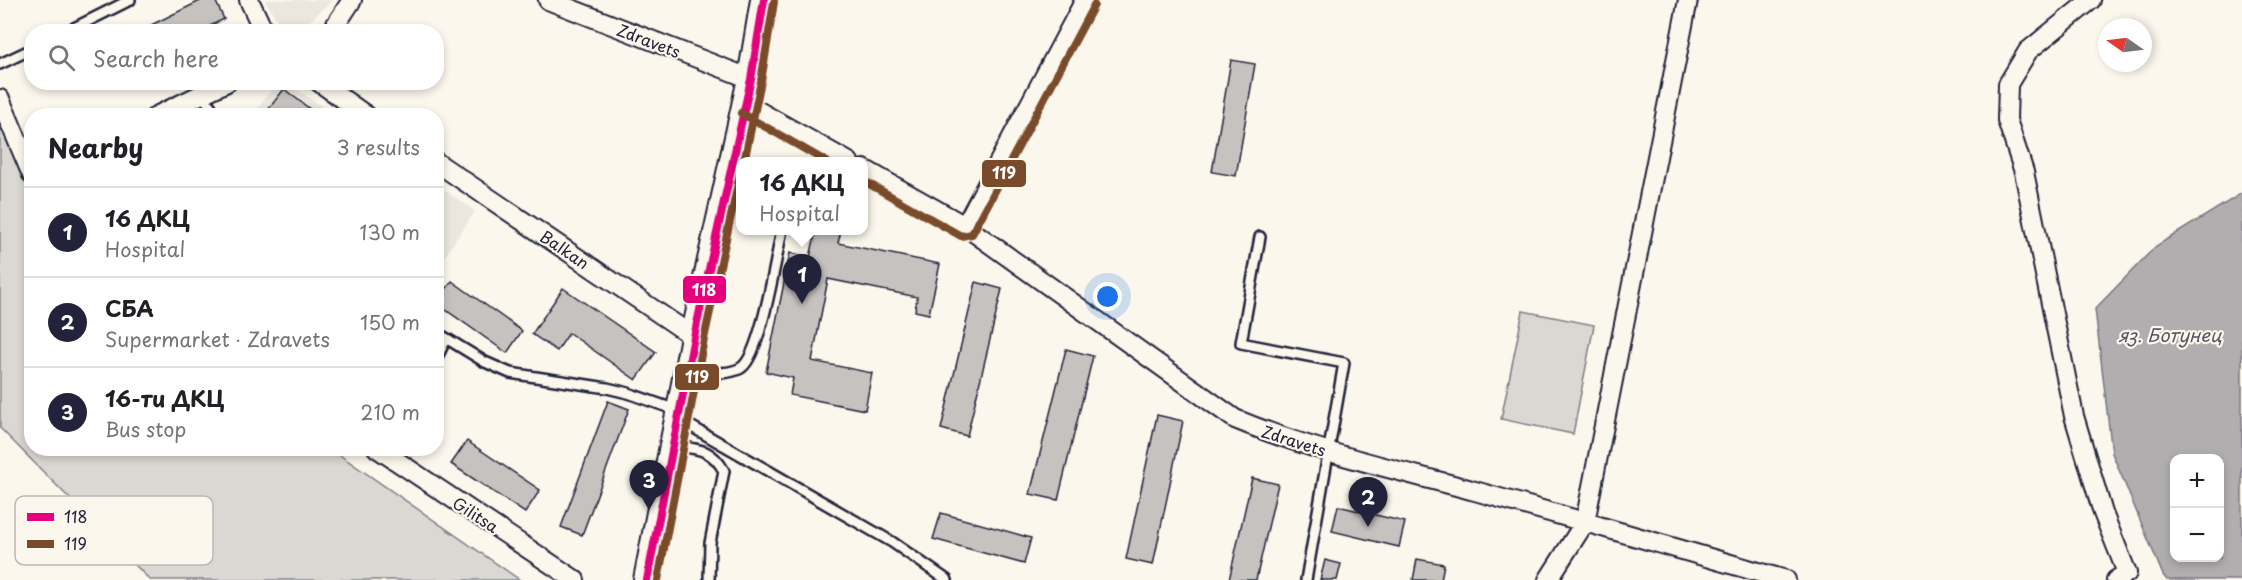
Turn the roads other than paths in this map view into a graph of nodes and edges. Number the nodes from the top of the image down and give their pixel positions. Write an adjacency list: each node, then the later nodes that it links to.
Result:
1 (130, 0): 9 (lane)
2 (249, 0): 10 (street)
3 (352, 0): 11 (street)
4 (548, 0): 16 (street, Zdravets)
5 (764, 0): 16 (street)
6 (1085, 0): 26 (street)
7 (1688, 0): 37 (street)
8 (2091, 0): 38 (street)
9 (82, 24)
10 (260, 24)
11 (336, 24)
12 (24, 53): 13 (lane)
13 (0, 64)
14 (210, 90): 17 (street)
15 (330, 90): 21 (street)
16 (748, 91): 23 (street, Zdravets); 29 (street)
17 (202, 94): 19 (street); 20 (lane)
18 (0, 99): 22 (street)
19 (173, 108)
20 (211, 108)
21 (356, 108)
22 (24, 157)
23 (842, 157)
24 (444, 167): 29 (street, Balkan)
25 (868, 172): 26 (street, Zdravets)
26 (965, 226): 35 (street, Zdravets)
27 (781, 235): 32 (lane)
28 (1260, 237): 35 (lane)
29 (694, 337): 32 (street)
30 (446, 339): 31 (lane); 33 (lane)
31 (444, 343)
32 (687, 372): 33 (street)
33 (679, 415): 34 (street); 42 (lane)
34 (673, 445): 40 (street); 41 (lane)
35 (1328, 451): 37 (street, Zdravets); 43 (lane)
36 (394, 456): 39 (street, Gilitsa)
37 (1585, 522): 44 (street); 45 (street, Zdravets)
38 (2121, 577)
39 (575, 580)
40 (647, 580)
41 (709, 580)
42 (947, 580)
43 (1306, 580)
44 (1548, 580)
45 (1786, 580)

